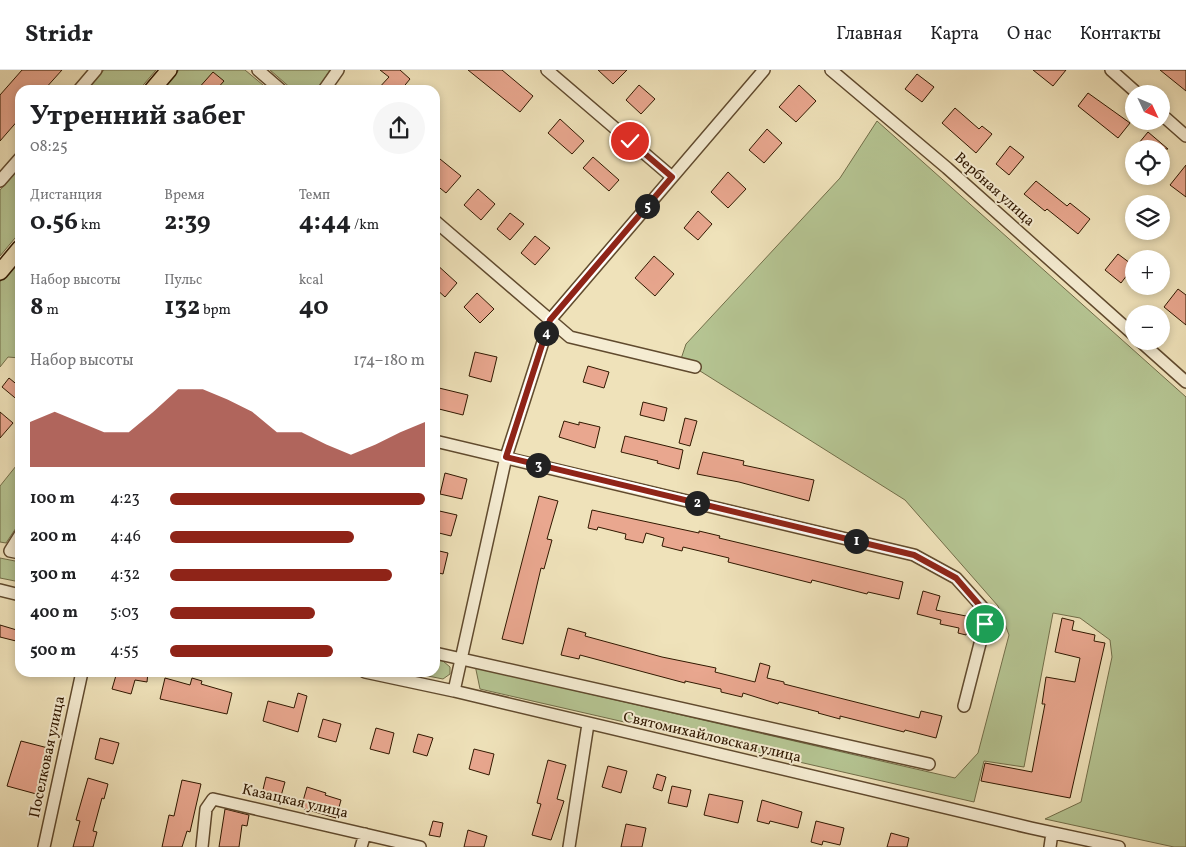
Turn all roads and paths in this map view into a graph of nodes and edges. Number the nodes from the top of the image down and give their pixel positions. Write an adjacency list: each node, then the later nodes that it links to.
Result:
1 (96, 70): 9 (street)
2 (169, 70): 10 (main road)
3 (258, 70): 11 (street)
4 (338, 70): 12 (street)
5 (547, 70): 17 (street)
6 (764, 70): 17 (street)
7 (830, 70): 23 (street, Вербная улица)
8 (1110, 70): 13 (street)
9 (83, 85)
10 (156, 85)
11 (275, 85)
12 (328, 85)
13 (1128, 85)
14 (1170, 122): 15 (street)
15 (1186, 136)
16 (15, 164): 18 (street)
17 (672, 177): 22 (street)
18 (0, 181)
19 (440, 226): 22 (street)
20 (15, 254): 21 (main road)
21 (0, 272)
22 (550, 320): 25 (street); 28 (street)
23 (1125, 327)
24 (1150, 350): 26 (street)
25 (695, 367)
26 (1186, 382)
27 (440, 442): 28 (street)
28 (506, 457): 32 (street); 36 (street)
29 (0, 590): 30 (street)
30 (15, 594)
31 (440, 654): 32 (street, Святомихайловская улица)
32 (462, 660): 35 (street); 38 (street, Святомихайловская улица)
33 (81, 677): 41 (street, Поселковая улица)
34 (388, 677): 35 (street, Святомихайловская улица)
35 (454, 691): 37 (street, Святомихайловская улица)
36 (964, 706)
37 (588, 724): 39 (street, Святомихайловская улица); 45 (street)
38 (929, 764)
39 (1052, 833): 46 (street); 47 (street, Святомихайловская улица)
40 (365, 834): 42 (street, Казацкая улица); 43 (street); 44 (street, Казацкая улица)
41 (44, 847)
42 (202, 847)
43 (361, 847)
44 (420, 847)
45 (569, 847)
46 (1050, 847)
47 (1119, 847)

